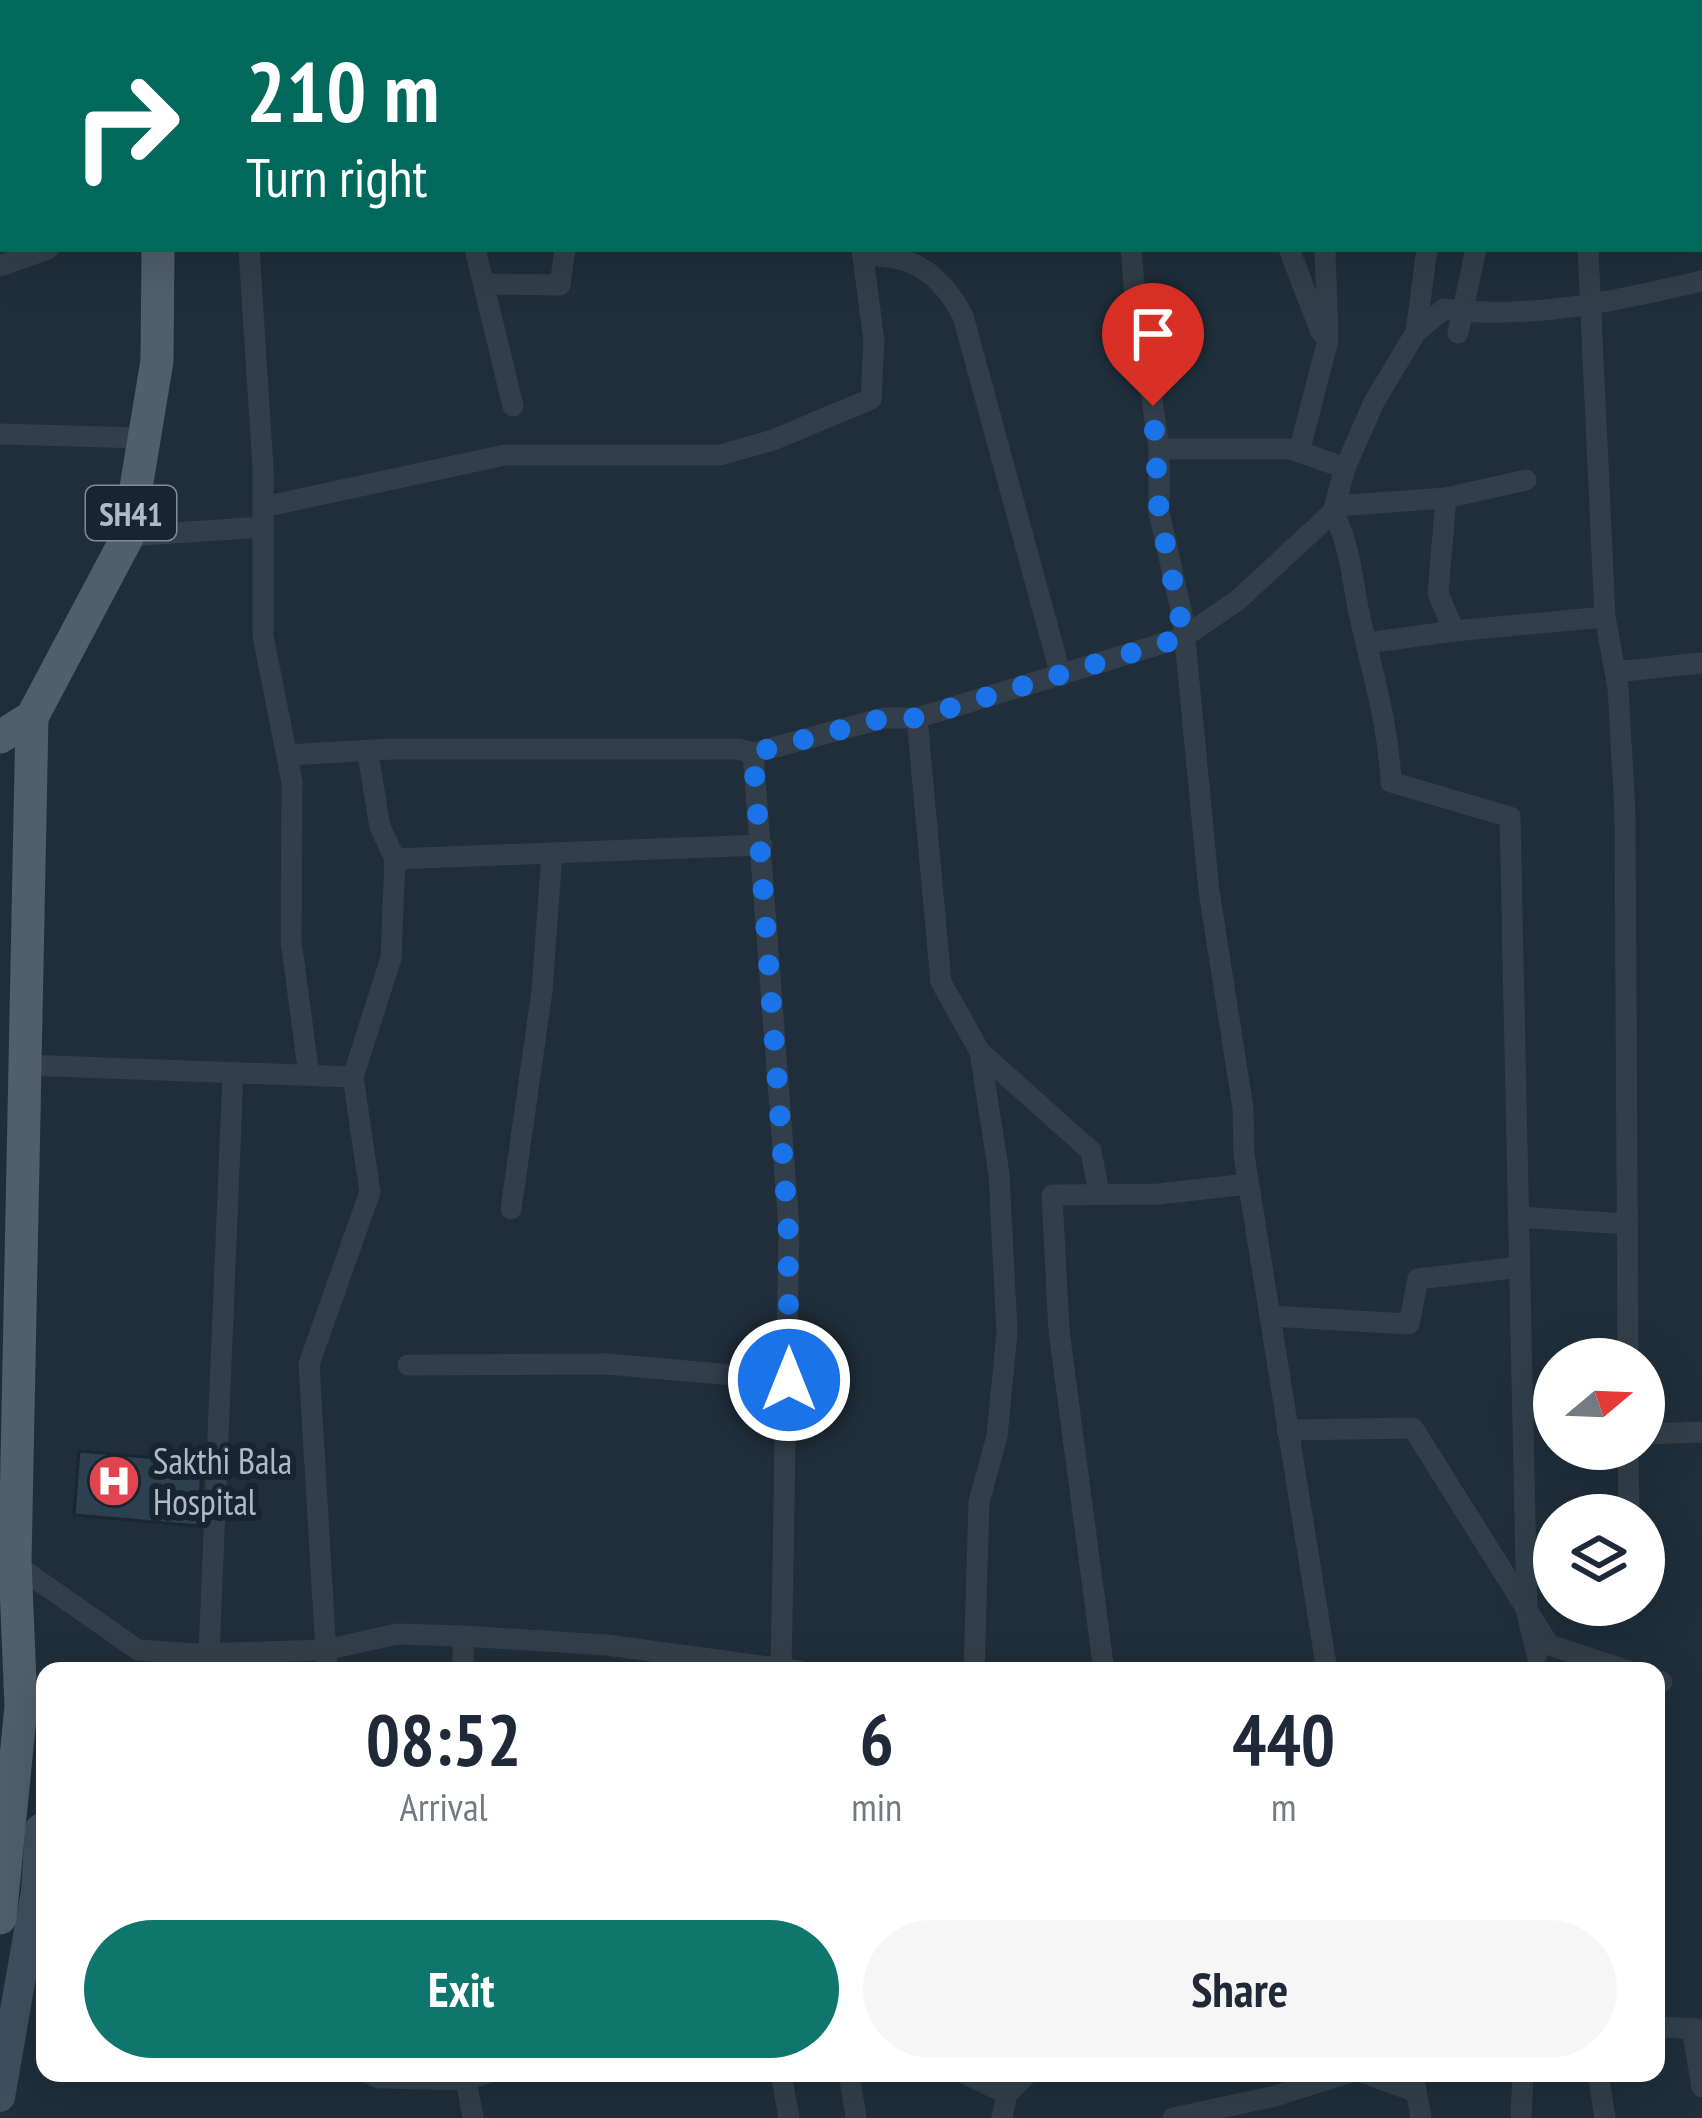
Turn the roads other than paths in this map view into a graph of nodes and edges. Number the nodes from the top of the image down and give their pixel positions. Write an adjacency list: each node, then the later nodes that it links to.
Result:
1 (40, 252): 13 (street)
2 (158, 252): 22 (main road, SH41)
3 (249, 252): 29 (street)
4 (470, 252): 15 (street)
5 (565, 252): 15 (street)
6 (862, 252): 29 (street); 37 (street)
7 (1131, 252): 23 (street)
8 (1290, 252): 19 (street)
9 (1325, 252): 19 (street)
10 (1427, 252): 18 (street)
11 (1475, 252): 17 (street)
12 (1588, 252): 16 (street)
13 (0, 266)
14 (1702, 281): 16 (street)
15 (484, 284): 20 (street)
16 (1592, 306): 17 (street); 31 (street)
17 (1459, 322): 18 (street)
18 (1416, 332): 25 (street)
19 (1328, 340): 24 (street)
20 (513, 406)
21 (0, 434): 22 (street)
22 (141, 437): 30 (main road, SH41)
23 (1160, 449): 24 (street); 33 (street)
24 (1299, 452): 25 (street)
25 (1345, 469): 28 (street)
26 (1526, 480): 27 (street)
27 (1447, 498): 28 (street); 32 (street)
28 (1334, 509): 33 (street); 34 (street)
29 (263, 517): 30 (street); 43 (street)
30 (128, 536): 38 (main road, SH41)
31 (1605, 617): 32 (street); 36 (street)
32 (1454, 631): 34 (street)
33 (1184, 637): 37 (street); 52 (street)
34 (1367, 644): 55 (street)
35 (1702, 663): 36 (street)
36 (1615, 672): 56 (street)
37 (1061, 676): 39 (street)
38 (32, 717): 40 (main road); 48 (main road)
39 (917, 718): 41 (street); 47 (street)
40 (0, 737)
41 (753, 753): 42 (street); 44 (street)
42 (368, 754): 43 (street); 46 (street)
43 (287, 755): 50 (street)
44 (762, 845): 45 (street); 61 (street)
45 (552, 853): 46 (street); 54 (street)
46 (395, 859): 51 (street)
47 (980, 1052): 53 (street); 79 (street)
48 (25, 1065): 49 (street); 67 (main road)
49 (232, 1072): 50 (street); 72 (street)
50 (310, 1075): 51 (street)
51 (353, 1077): 74 (street)
52 (1248, 1184): 53 (street); 58 (street)
53 (1099, 1194): 80 (street)
54 (511, 1209)
55 (1518, 1217): 56 (street); 57 (street)
56 (1627, 1224): 59 (street)
57 (1520, 1267): 58 (street); 62 (street)
58 (1270, 1316): 64 (street)
59 (1628, 1338)
60 (408, 1365): 61 (street)
61 (789, 1380): 78 (street)
62 (1522, 1410): 63 (street); 69 (street)
63 (1533, 1410)
64 (1287, 1430): 69 (street); 81 (street)
65 (1702, 1432): 66 (street)
66 (1665, 1433)
67 (8, 1483): 68 (main road)
68 (7, 1563): 72 (street); 83 (main road)
69 (1527, 1613): 73 (street); 82 (street)
70 (463, 1636): 71 (street); 74 (street); 75 (street)
71 (608, 1645): 76 (street); 77 (street)
72 (209, 1654): 74 (street)
73 (1537, 1655)
74 (326, 1660)
75 (463, 1662)
76 (609, 1662)
77 (730, 1662)
78 (787, 1662)
79 (974, 1662)
80 (1104, 1662)
81 (1326, 1662)
82 (1601, 1662)
83 (12, 1807): 84 (street); 86 (main road)
84 (36, 1826)
85 (36, 1897): 100 (main road)
86 (0, 1918)
87 (1665, 2027): 88 (street)
88 (1697, 2029): 98 (street)
89 (476, 2082): 102 (street)
90 (783, 2082): 103 (street)
91 (850, 2082): 104 (street)
92 (982, 2082): 99 (street)
93 (1019, 2082): 99 (street)
94 (1329, 2082): 101 (street)
95 (1418, 2082): 107 (street)
96 (1522, 2082): 108 (street)
97 (1599, 2082): 109 (street)
98 (1702, 2086)
99 (1006, 2094): 105 (street)
100 (0, 2097)
101 (1277, 2107): 106 (street)
102 (473, 2118)
103 (789, 2118)
104 (856, 2118)
105 (1003, 2118)
106 (1173, 2118)
107 (1421, 2118)
108 (1520, 2118)
109 (1605, 2118)

